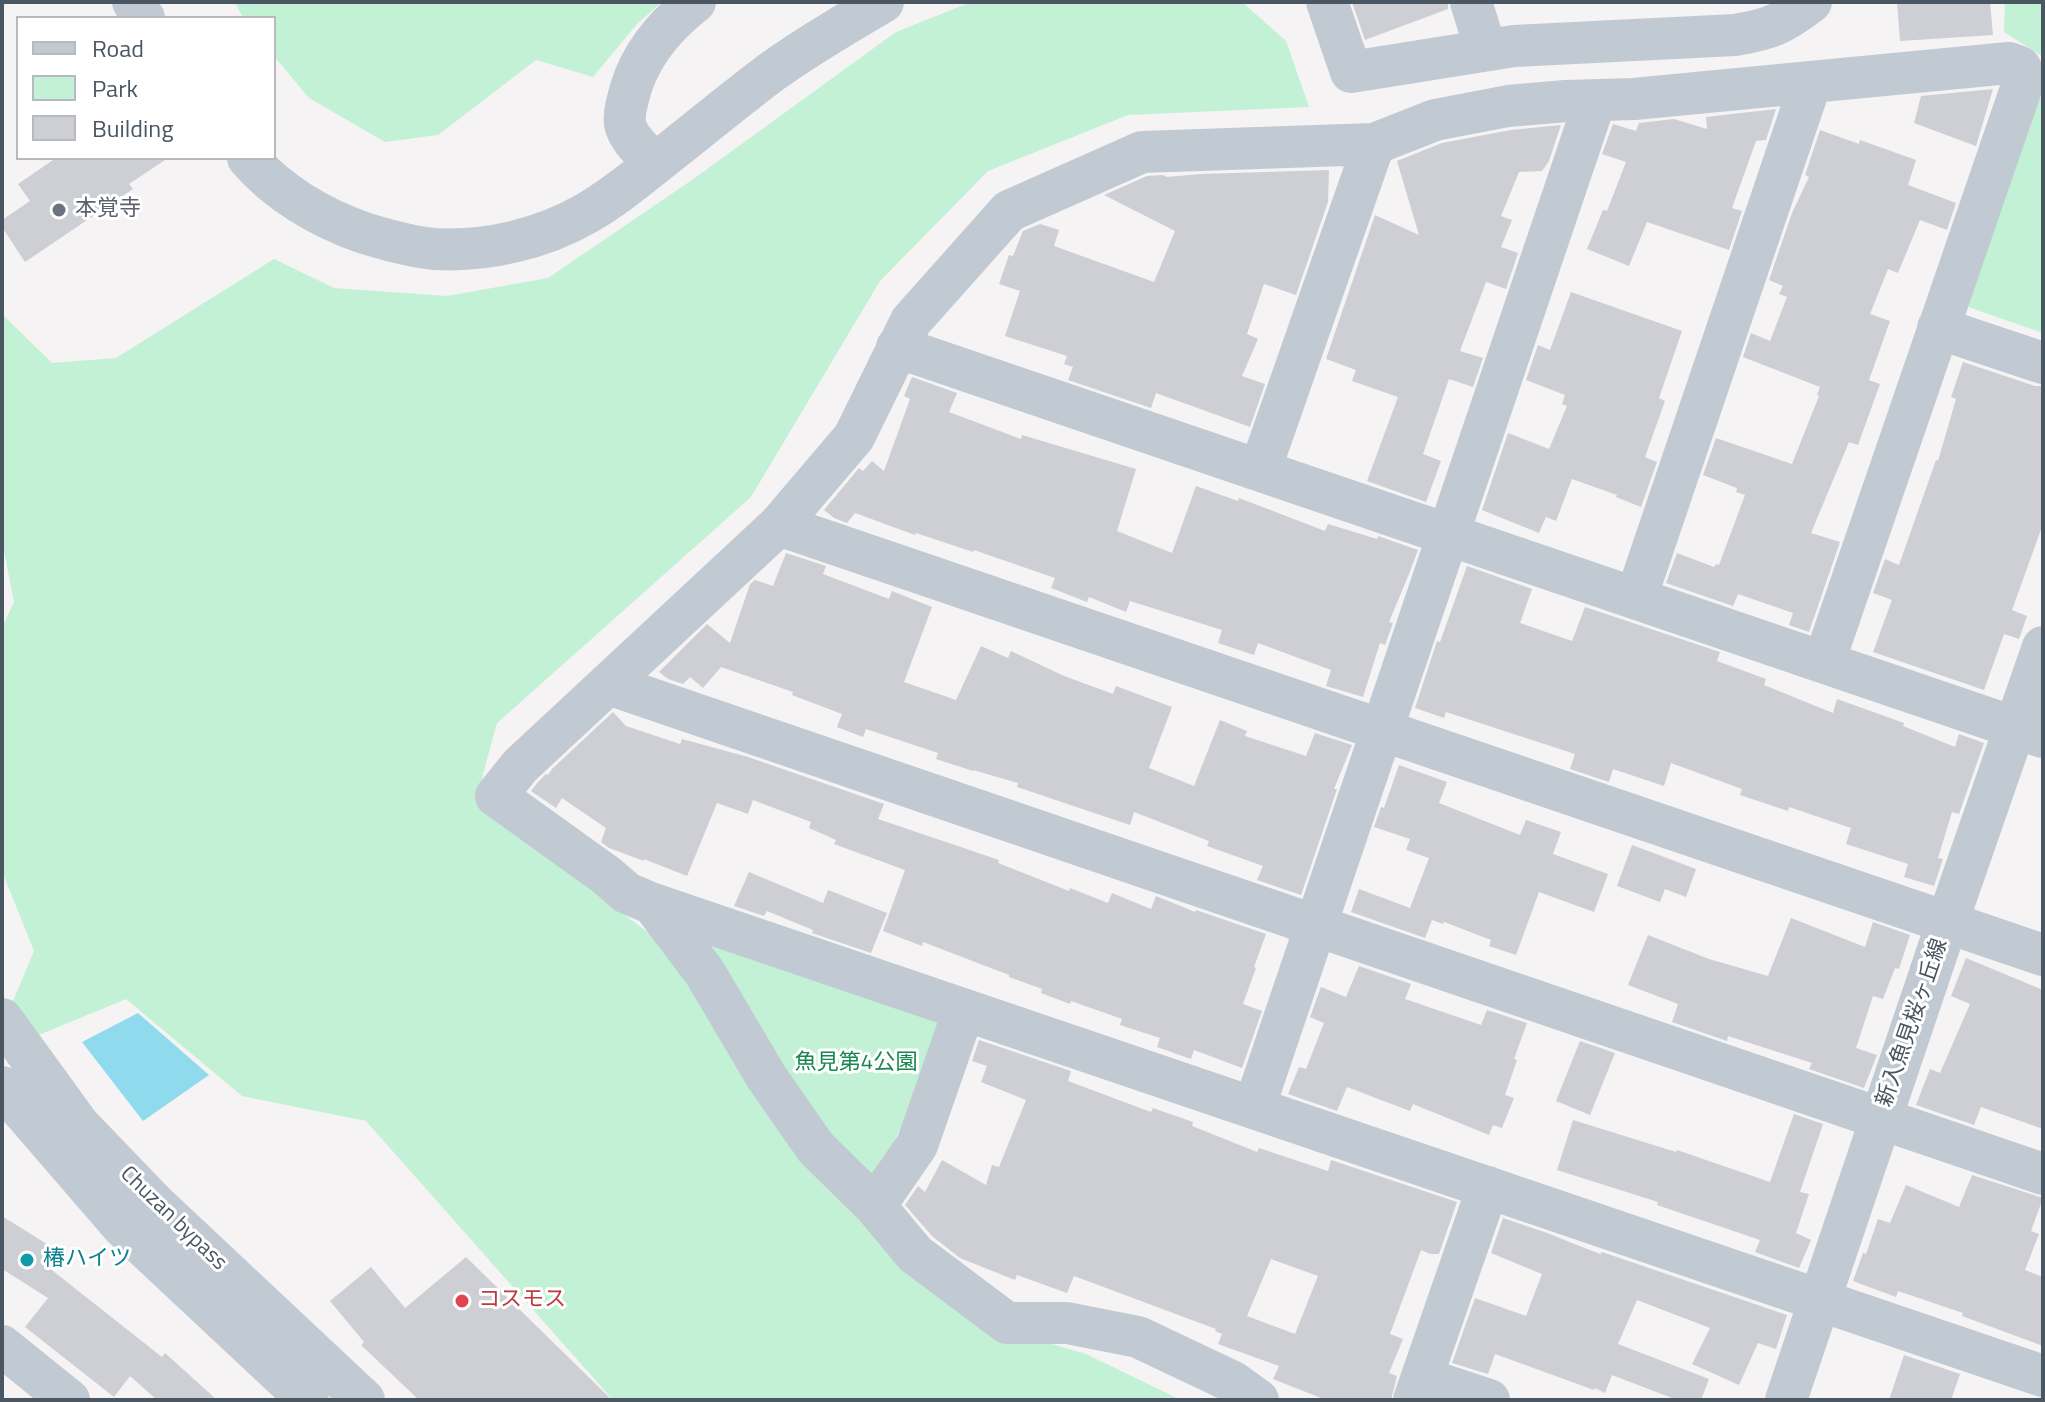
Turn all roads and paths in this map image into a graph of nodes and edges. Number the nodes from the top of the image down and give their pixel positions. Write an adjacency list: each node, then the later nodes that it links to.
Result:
1 (695, 2): 11 (street)
2 (883, 2): 11 (street)
3 (1327, 2): 6 (street)
4 (1471, 2): 6 (street)
5 (1811, 2): 6 (street)
6 (1486, 50)
7 (1811, 82): 8 (street); 12 (street); 18 (street)
8 (1595, 101): 9 (street); 17 (street)
9 (1374, 144): 13 (street); 15 (street)
10 (250, 160): 11 (street)
11 (655, 164)
12 (1938, 328): 14 (street); 20 (street)
13 (897, 347): 15 (street); 16 (street)
14 (2043, 363)
15 (1260, 470): 17 (street)
16 (779, 525): 21 (street); 22 (street)
17 (1448, 534): 18 (street); 22 (street)
18 (1636, 598): 20 (street)
19 (2043, 647): 23 (street, 新入魚見桜ヶ丘線)
20 (1824, 662): 23 (street)
21 (608, 684): 24 (street); 26 (street)
22 (1382, 731): 25 (street); 26 (street)
23 (2029, 732): 25 (street, 新入魚見桜ヶ丘線)
24 (653, 904): 28 (street); 35 (street)
25 (1947, 923): 27 (street); 32 (street, 新入魚見桜ヶ丘線)
26 (1316, 926): 31 (street); 32 (street)
27 (2043, 955)
28 (964, 1010): 31 (street); 35 (street)
29 (2, 1019): 42 (street, Chuzan bypass)
30 (2, 1087): 41 (street, Chuzan bypass)
31 (1254, 1108): 34 (street)
32 (1881, 1119): 33 (street); 36 (street, 新入魚見桜ヶ丘線)
33 (2043, 1174)
34 (1488, 1187): 36 (street); 39 (street)
35 (875, 1206): 43 (street)
36 (1820, 1300): 38 (street); 45 (street, 新入魚見桜ヶ丘線)
37 (2, 1346): 40 (street)
38 (2043, 1376)
39 (1418, 1389): 44 (street)
40 (69, 1400)
41 (308, 1400)
42 (364, 1400)
43 (1258, 1400)
44 (1489, 1400)
45 (1786, 1400)

